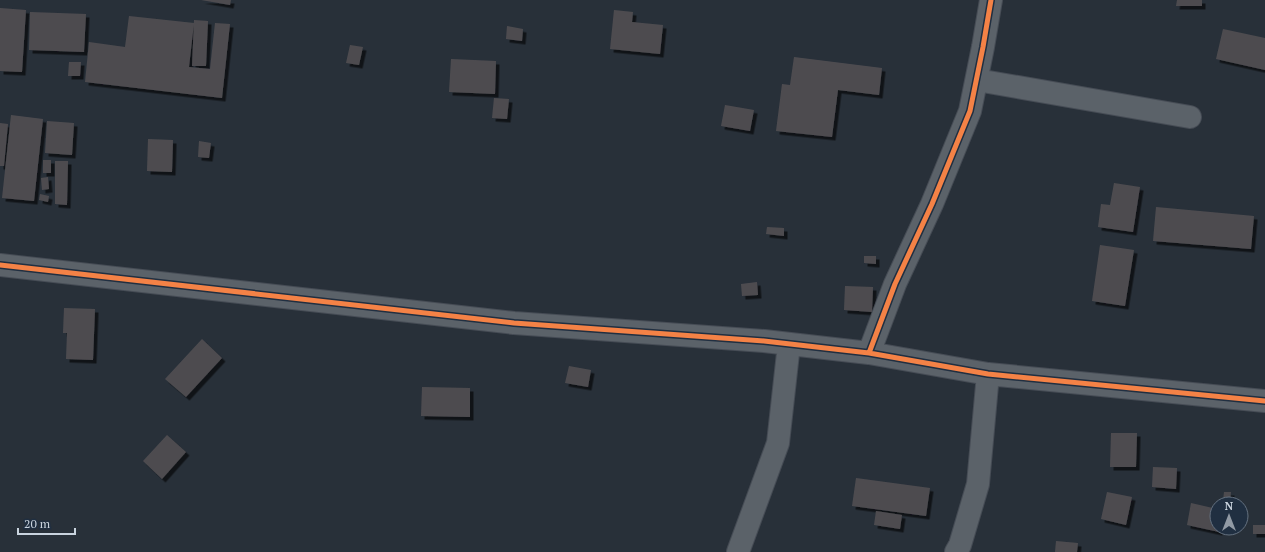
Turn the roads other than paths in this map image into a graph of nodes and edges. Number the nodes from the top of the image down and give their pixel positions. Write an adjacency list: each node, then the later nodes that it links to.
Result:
1 (991, 0): 2 (street)
2 (977, 80): 3 (street); 6 (street)
3 (1190, 117)
4 (0, 265): 5 (street)
5 (789, 344): 6 (street); 9 (street)
6 (869, 353): 7 (street)
7 (988, 374): 8 (street); 10 (street)
8 (1265, 401)
9 (738, 552)
10 (956, 552)

